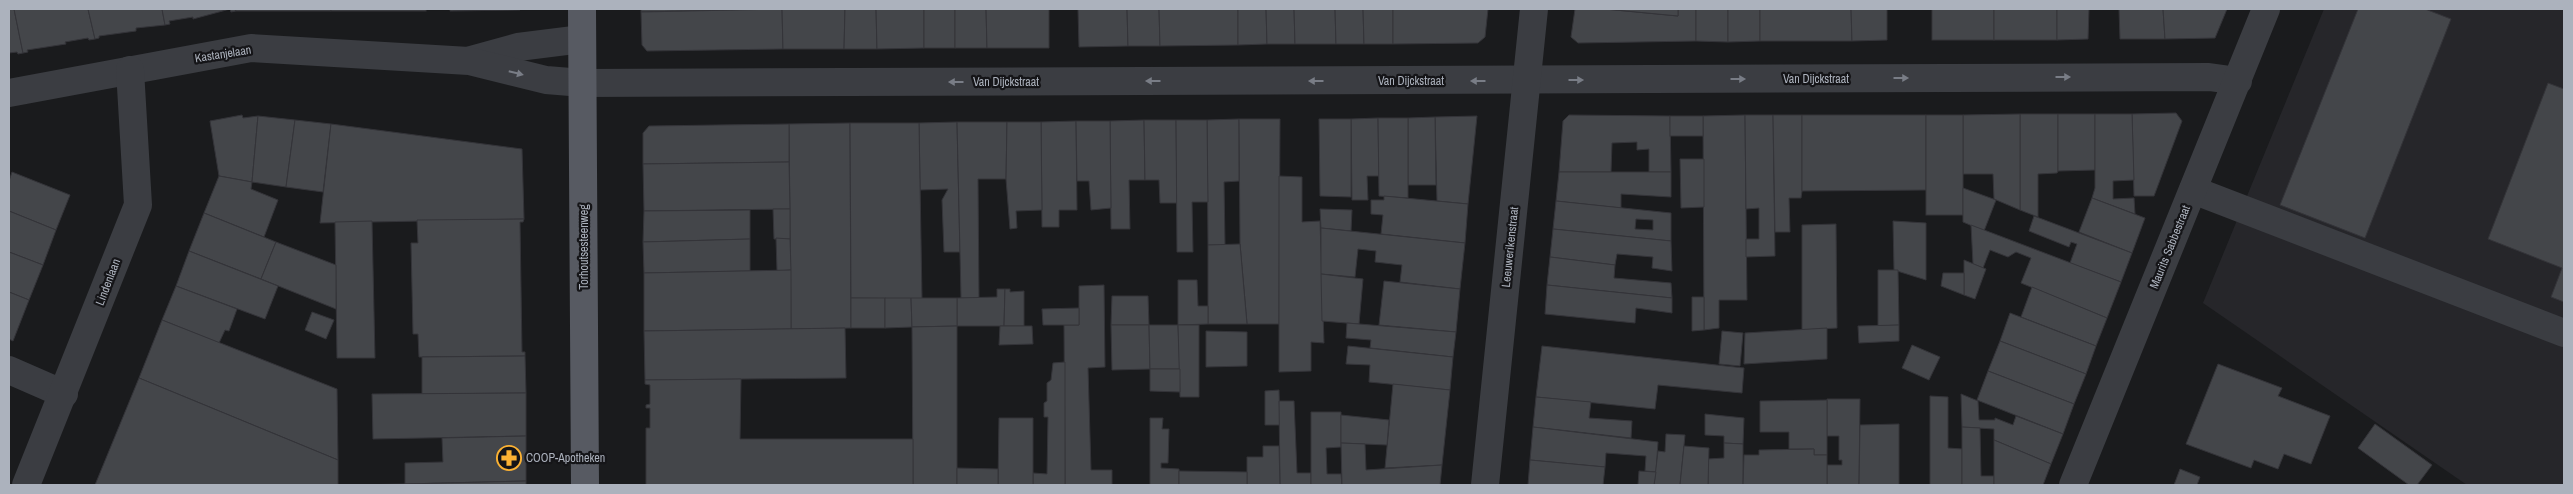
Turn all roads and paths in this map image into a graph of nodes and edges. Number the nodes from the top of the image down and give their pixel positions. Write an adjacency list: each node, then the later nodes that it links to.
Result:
1 (582, 9): 4 (main road, Torhoutsesteenweg)
2 (1534, 9): 7 (street, Leeuwerikenstraat)
3 (2266, 9): 8 (street, Maurits Sabbestraat)
4 (582, 39): 5 (street, Kastanjelaan); 9 (main road, Torhoutsesteenweg)
5 (469, 61): 6 (street, Kastanjelaan); 9 (street, Kastanjelaan, one-way to 9)
6 (130, 70): 10 (street, Kastanjelaan); 14 (street, Lindenlaan)
7 (1527, 80): 8 (street, Van Dijckstraat, one-way to 8); 9 (street, Van Dijckstraat, one-way to 9); 17 (street, Leeuwerikenstraat)
8 (2238, 81): 11 (street, Maurits Sabbestraat)
9 (583, 83): 16 (main road, Torhoutsesteenweg)
10 (9, 93)
11 (2193, 190): 12 (street); 18 (street, Maurits Sabbestraat)
12 (2564, 333)
13 (9, 370): 14 (street)
14 (64, 394): 15 (street, Lindenlaan)
15 (26, 485)
16 (585, 485)
17 (1485, 485)
18 (2073, 485)

